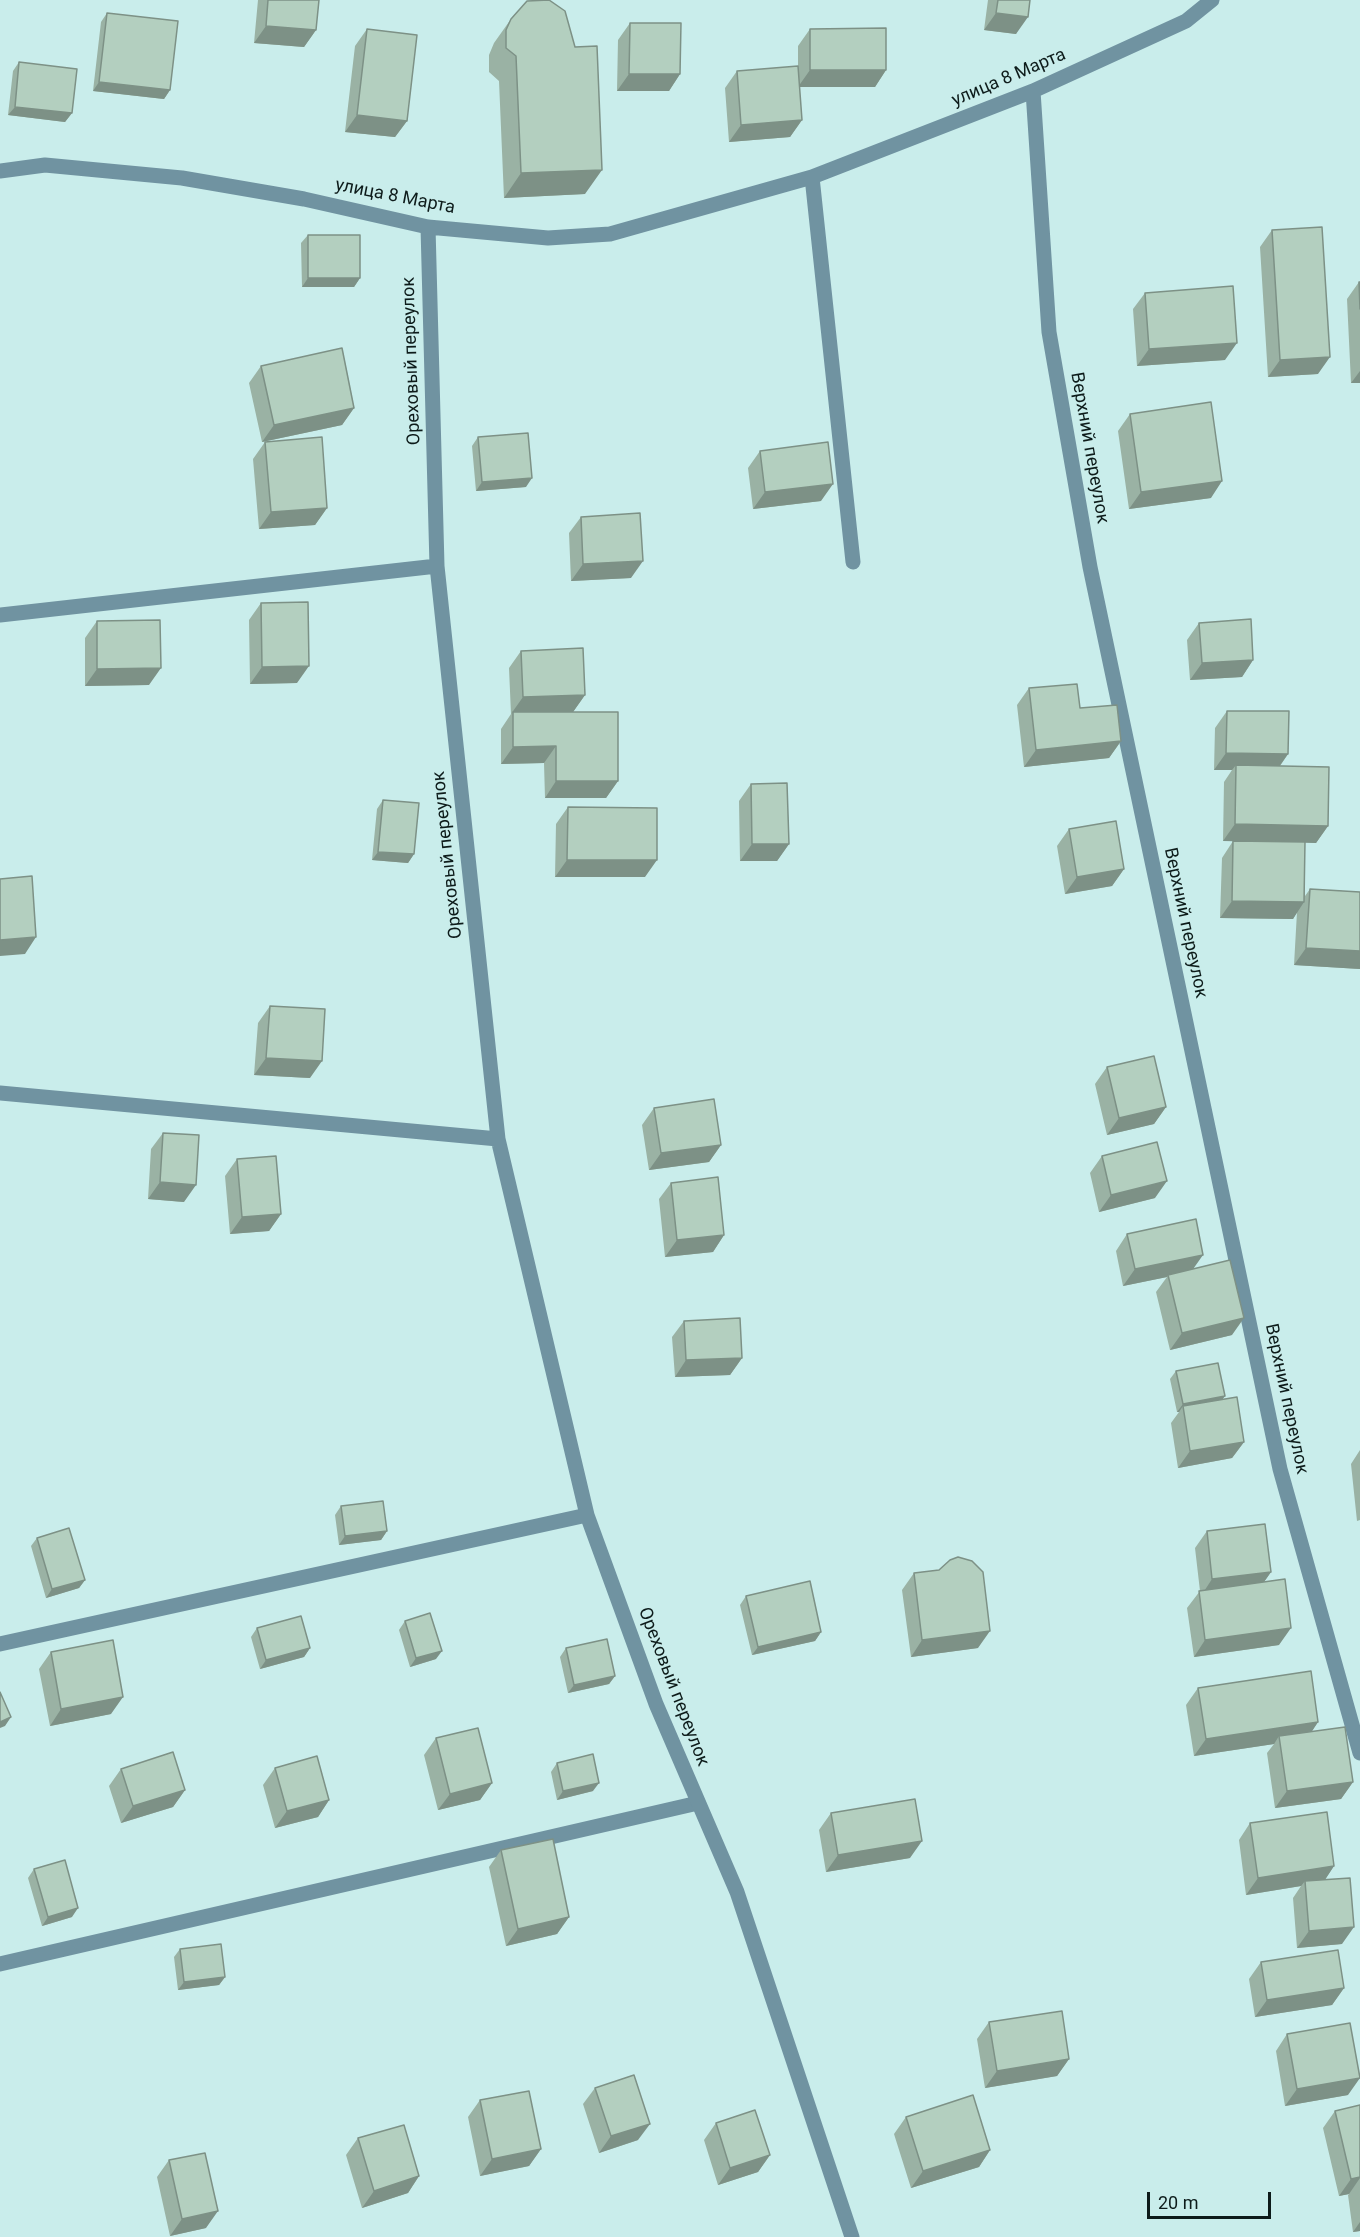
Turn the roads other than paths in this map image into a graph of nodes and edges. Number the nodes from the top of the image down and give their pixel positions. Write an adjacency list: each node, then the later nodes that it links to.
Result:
1 (1212, 0): 2 (street, улица 8 Марта)
2 (1033, 91): 4 (street, улица 8 Марта); 13 (street, Верхний переулок)
3 (0, 171): 5 (street, улица 8 Марта)
4 (812, 177): 5 (street, улица 8 Марта); 6 (street)
5 (428, 227): 7 (street, Ореховый переулок)
6 (853, 562)
7 (437, 566): 8 (street); 10 (street, Ореховый переулок)
8 (0, 615)
9 (0, 1093): 10 (street)
10 (498, 1139): 11 (street, Ореховый переулок)
11 (587, 1515): 12 (street); 14 (street, Ореховый переулок)
12 (0, 1644)
13 (1360, 1754)
14 (698, 1803): 15 (street); 16 (street, Ореховый переулок)
15 (0, 1964)
16 (852, 2237)

